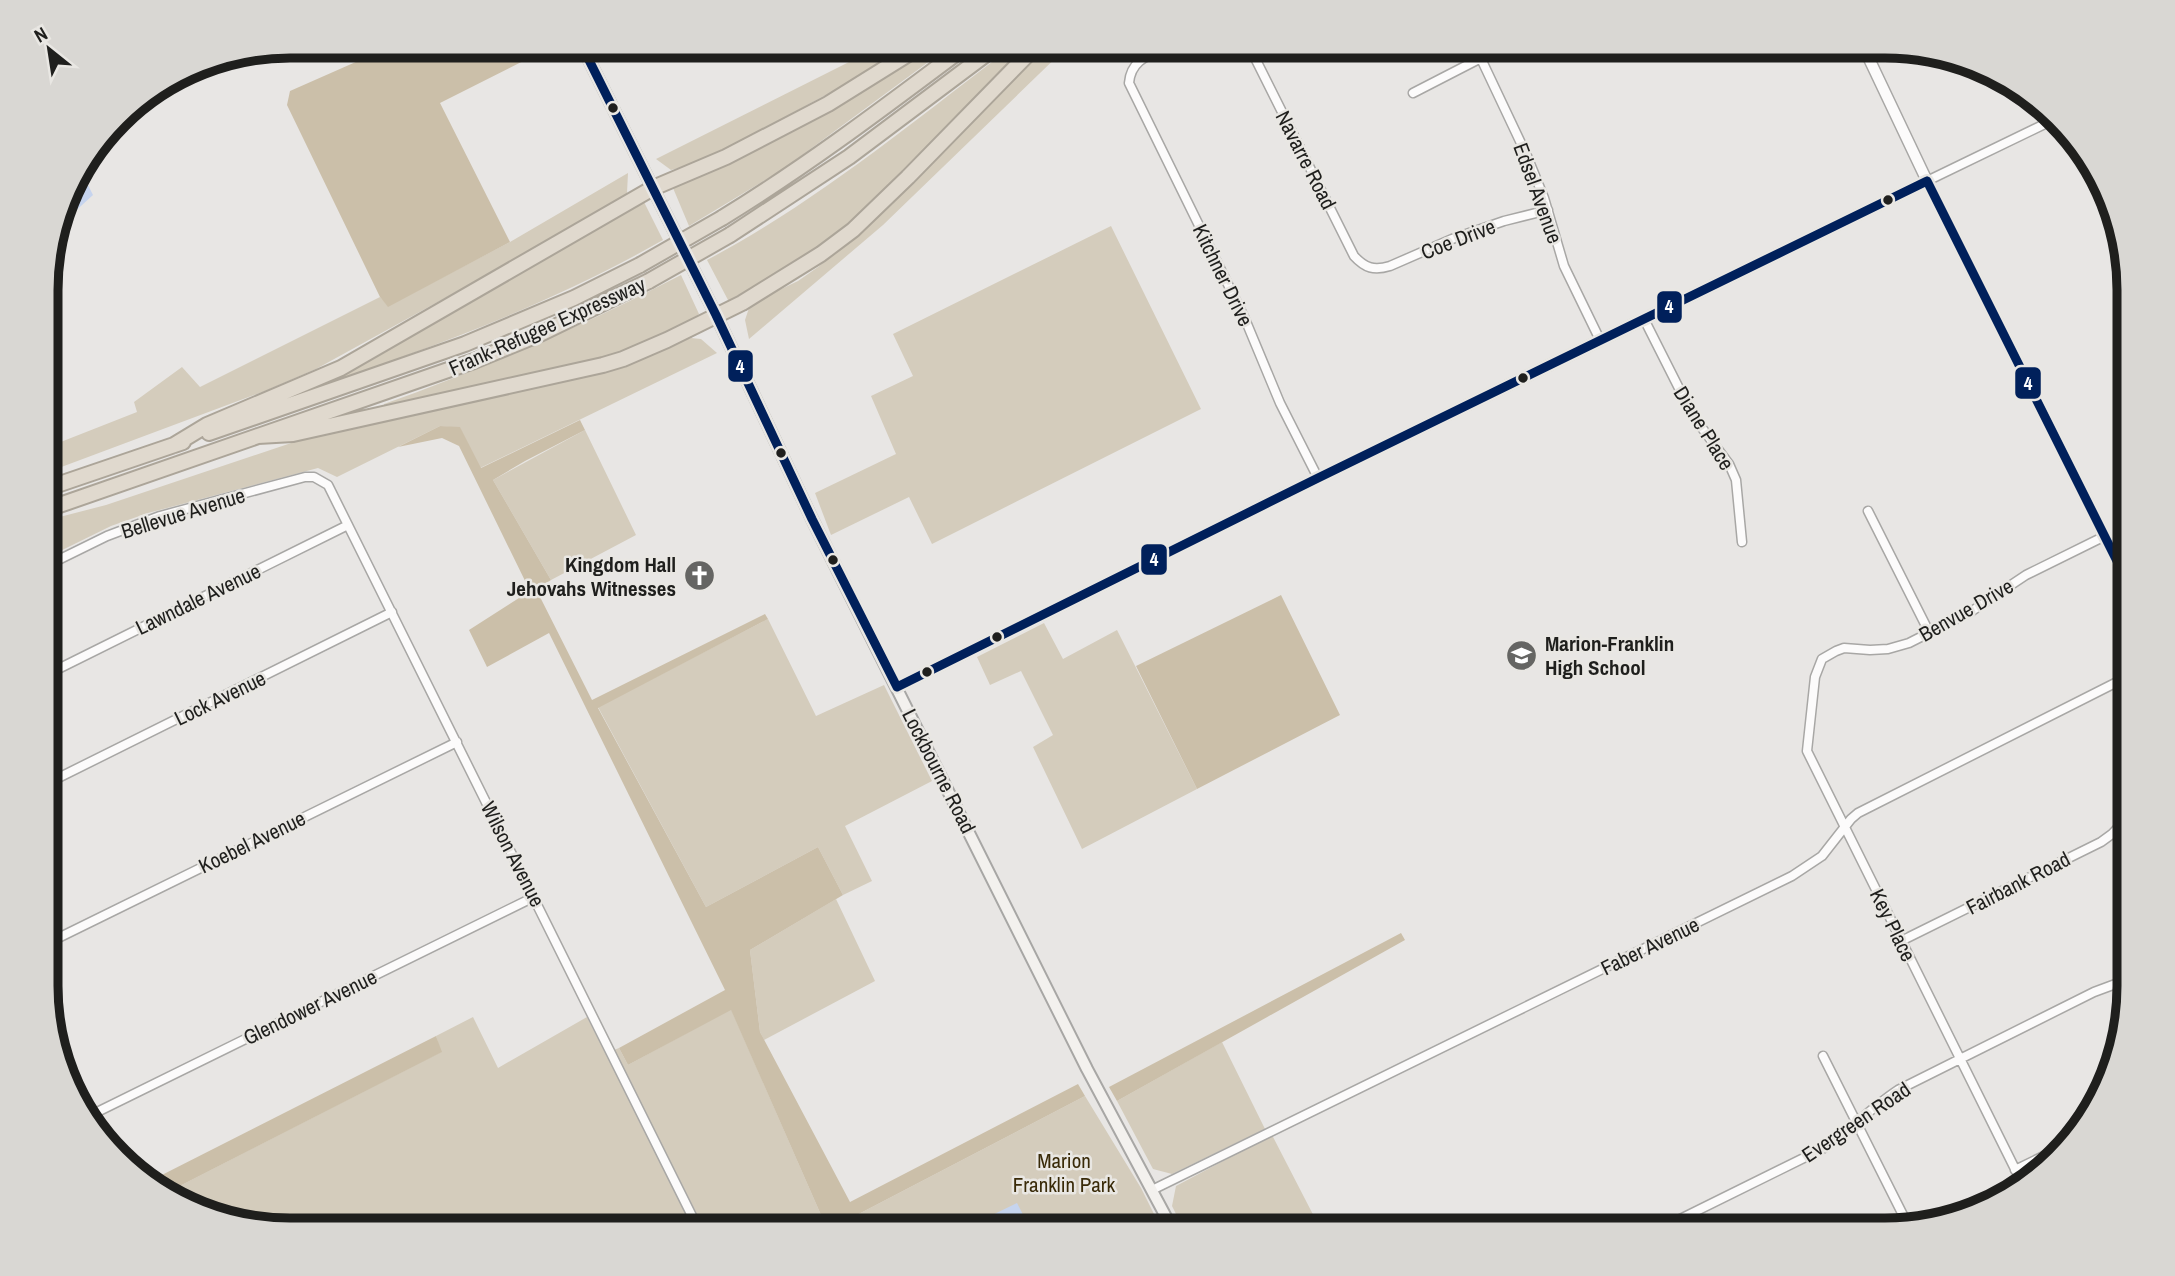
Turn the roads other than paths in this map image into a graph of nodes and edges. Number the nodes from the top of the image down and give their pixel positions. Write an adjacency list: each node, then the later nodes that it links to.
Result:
1 (588, 58): 13 (main road, Lockbourne Road)
2 (902, 58): 13 (highway)
3 (950, 58): 20 (highway, Frank-Refugee Expressway, bridge)
4 (981, 58): 19 (highway, Frank-Refugee Expressway, bridge)
5 (1024, 58): 16 (highway)
6 (1145, 58): 21 (street, Kitchner Drive)
7 (1255, 58): 15 (street, Navarre Road)
8 (1481, 58): 10 (street); 14 (street, Edsel Avenue)
9 (1869, 58): 12 (street)
10 (1413, 93)
11 (2046, 123): 12 (street)
12 (1927, 181): 17 (street); 27 (street)
13 (653, 188): 16 (main road, Lockbourne Road); 20 (highway)
14 (1548, 210): 15 (street, Coe Drive); 18 (street, Edsel Avenue)
15 (1369, 268)
16 (716, 315): 19 (highway); 36 (main road, Lockbourne Road)
17 (1644, 319): 18 (street); 28 (street, Diane Place)
18 (1600, 340): 21 (street)
19 (258, 436): 24 (highway, Frank-Refugee Expressway)
20 (174, 445): 23 (highway, Frank-Refugee Expressway)
21 (1318, 478): 36 (street)
22 (322, 480): 26 (street, Wilson Avenue); 29 (street, Bellevue Avenue)
23 (58, 485)
24 (58, 506)
25 (1868, 510): 32 (street)
26 (348, 525): 31 (street, Wilson Avenue); 34 (street, Lawndale Avenue)
27 (2105, 536): 30 (street); 32 (street, Benvue Drive)
28 (1742, 542)
29 (58, 560)
30 (2117, 560)
31 (392, 612): 37 (street, Wilson Avenue); 38 (street, Lock Avenue)
32 (1929, 632): 33 (street, Benvue Drive)
33 (1822, 659): 39 (street, Key Place)
34 (58, 669)
35 (2117, 682): 39 (street, Faber Avenue)
36 (897, 687): 52 (main road, Lockbourne Road)
37 (457, 742): 41 (street, Wilson Avenue); 42 (street, Koebel Avenue)
38 (58, 778)
39 (1844, 827): 43 (street, Key Place); 52 (street, Faber Avenue)
40 (2117, 829): 43 (street, Fairbank Road)
41 (534, 897): 47 (street, Glendower Avenue); 54 (street, Wilson Avenue)
42 (58, 938)
43 (1901, 941): 46 (street, Key Place)
44 (2117, 983): 46 (street, Evergreen Road)
45 (1823, 1056): 48 (street)
46 (1960, 1059): 48 (street, Evergreen Road); 50 (street, Key Place)
47 (96, 1113)
48 (1857, 1121): 53 (street); 56 (street, Evergreen Road)
49 (2042, 1157): 50 (street)
50 (2015, 1170): 51 (street, Key Place)
51 (2018, 1176)
52 (1153, 1190): 55 (main road, Lockbourne Road)
53 (1904, 1217)
54 (693, 1218)
55 (1167, 1218)
56 (1682, 1218)

